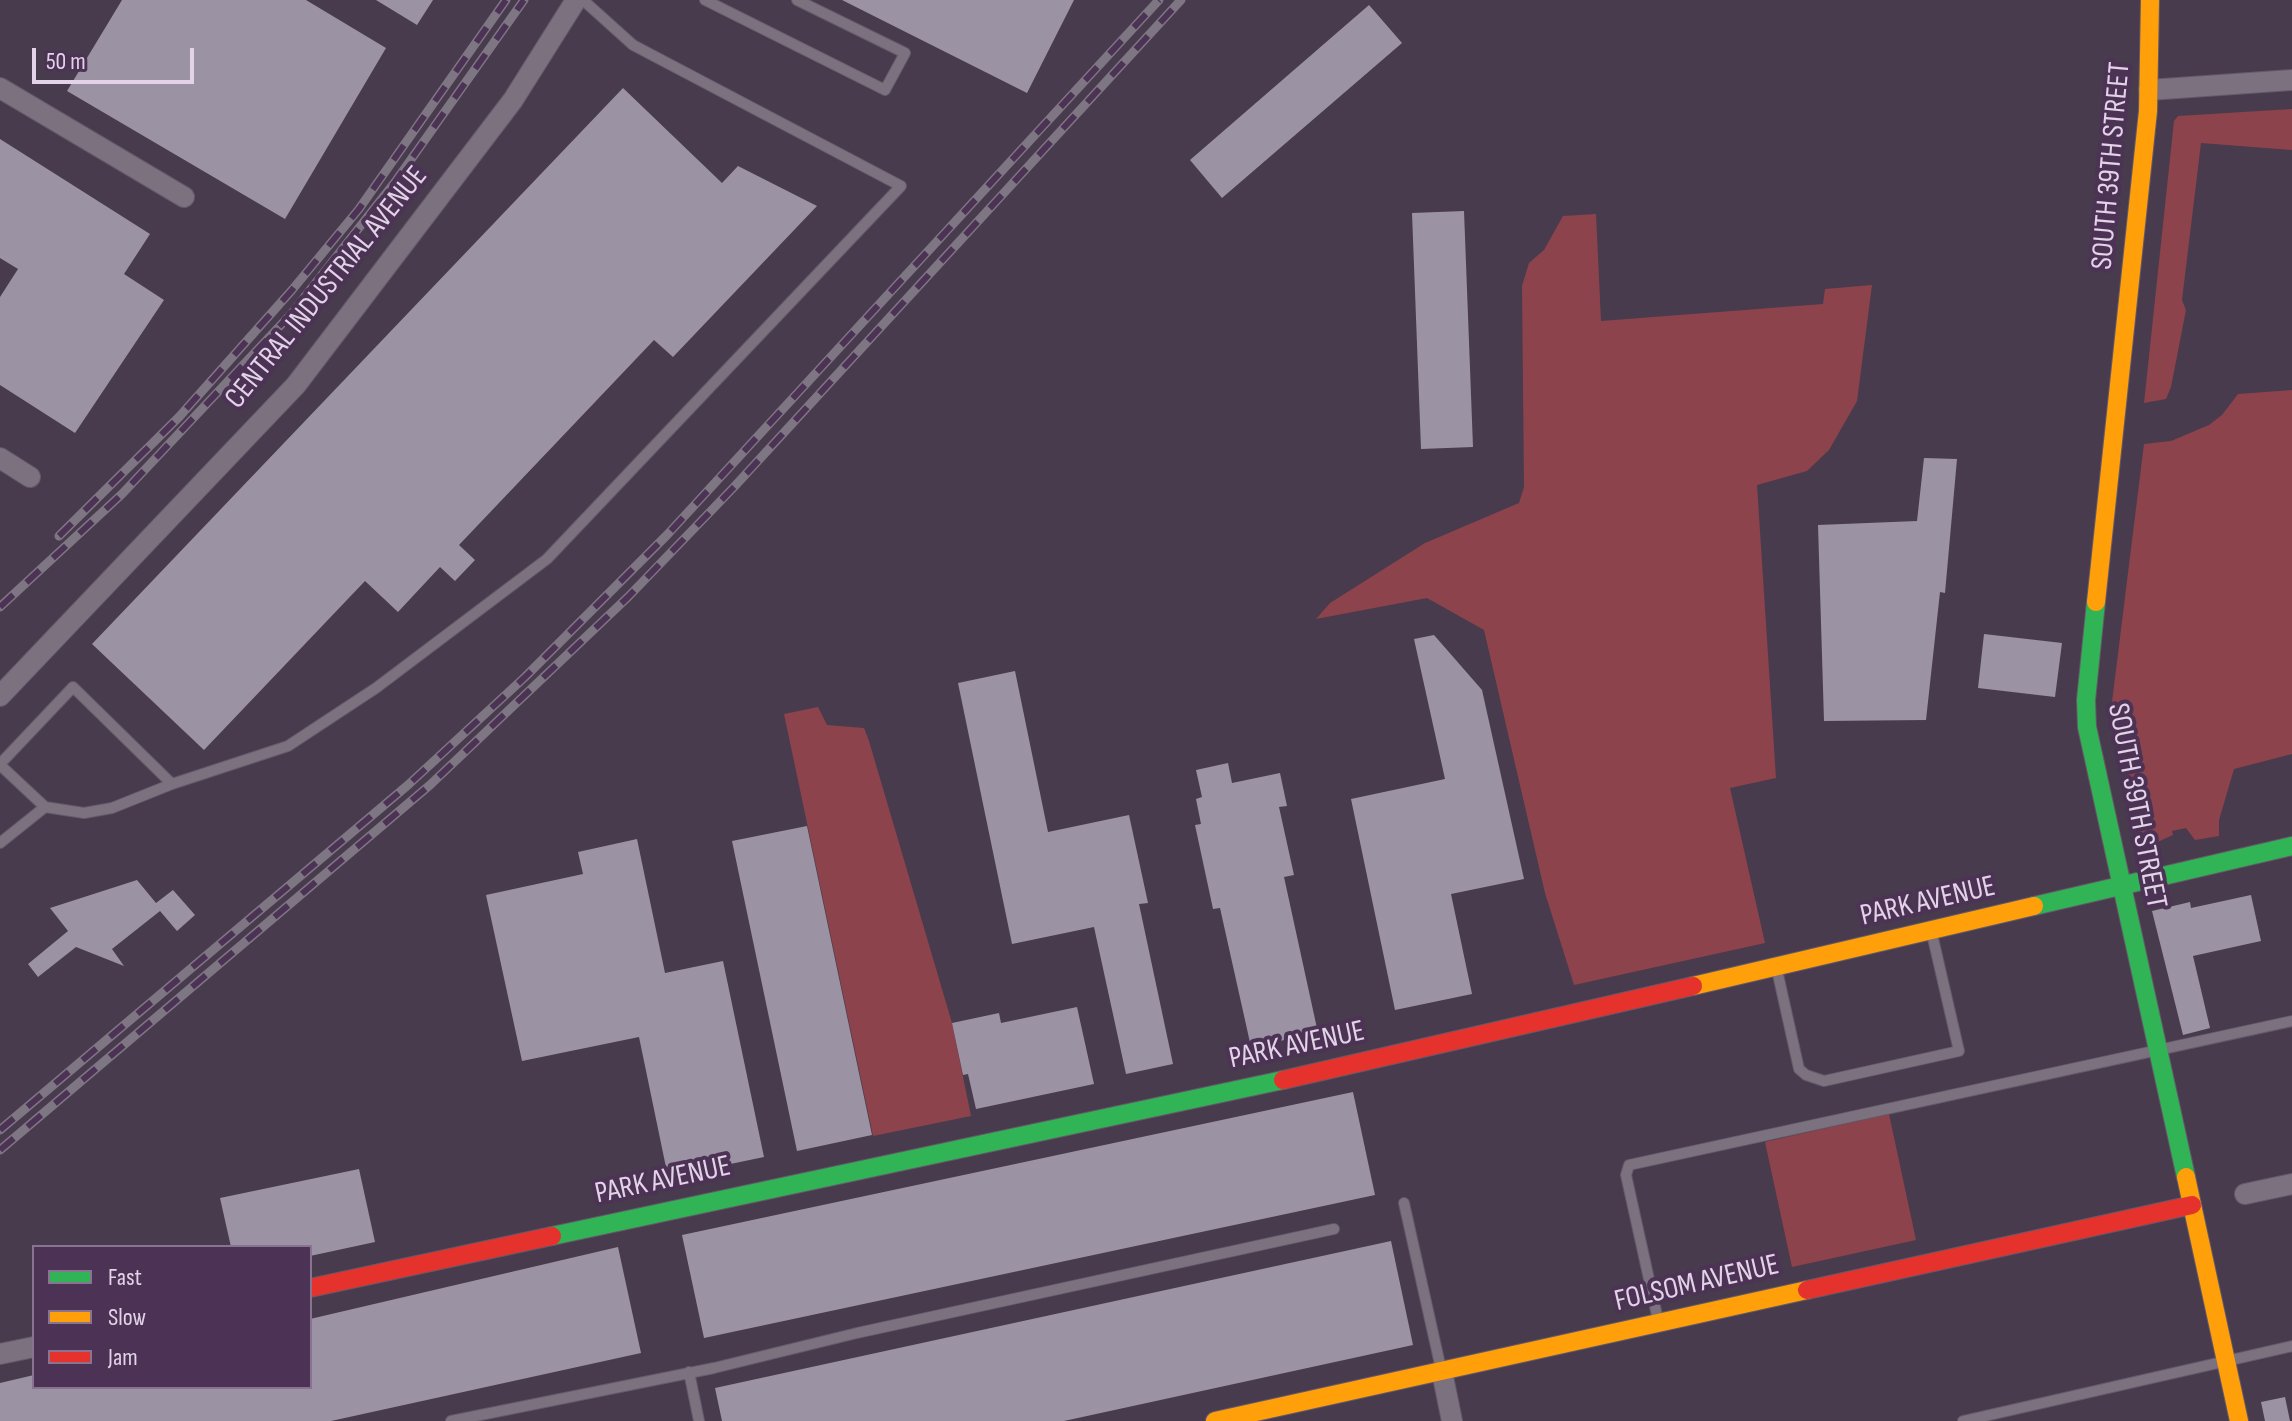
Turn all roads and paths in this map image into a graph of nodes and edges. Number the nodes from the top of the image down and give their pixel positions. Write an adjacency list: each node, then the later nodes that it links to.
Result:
1 (576, 0): 12 (street, CENTRAL INDUSTRIAL AVENUE)
2 (583, 0): 14 (lane)
3 (705, 0): 4 (lane)
4 (797, 0)
5 (2150, 0): 8 (street, SOUTH 39TH STREET)
6 (2292, 80): 8 (street)
7 (0, 88): 9 (street)
8 (2149, 90): 18 (street, SOUTH 39TH STREET)
9 (184, 197)
10 (0, 458): 11 (street)
11 (30, 477)
12 (0, 696)
13 (0, 764): 14 (lane); 15 (lane)
14 (172, 784): 15 (lane)
15 (45, 807): 16 (lane)
16 (0, 843)
17 (2292, 846): 18 (street, PARK AVENUE)
18 (2121, 888): 19 (street, PARK AVENUE); 22 (street, SOUTH 39TH STREET)
19 (1932, 932): 20 (street, PARK AVENUE); 20 (lane)
20 (1777, 968): 28 (street, PARK AVENUE)
21 (2292, 1021): 22 (lane)
22 (2157, 1047): 26 (street, SOUTH 39TH STREET); 29 (lane)
23 (2292, 1184): 24 (street)
24 (2245, 1194)
25 (1404, 1203): 35 (lane)
26 (2192, 1205): 29 (street, FOLSOM AVENUE); 33 (street, SOUTH 39TH STREET)
27 (1334, 1229): 34 (lane)
28 (312, 1288)
29 (1659, 1324): 35 (street, FOLSOM AVENUE)
30 (2292, 1346): 33 (lane)
31 (32, 1347): 32 (street)
32 (0, 1354)
33 (2227, 1364): 40 (lane); 41 (street, SOUTH 39TH STREET)
34 (689, 1372): 36 (lane); 37 (lane)
35 (1442, 1372): 38 (street, FOLSOM AVENUE); 39 (street)
36 (451, 1421)
37 (699, 1421)
38 (1215, 1421)
39 (1452, 1421)
40 (1963, 1421)
41 (2239, 1421)

